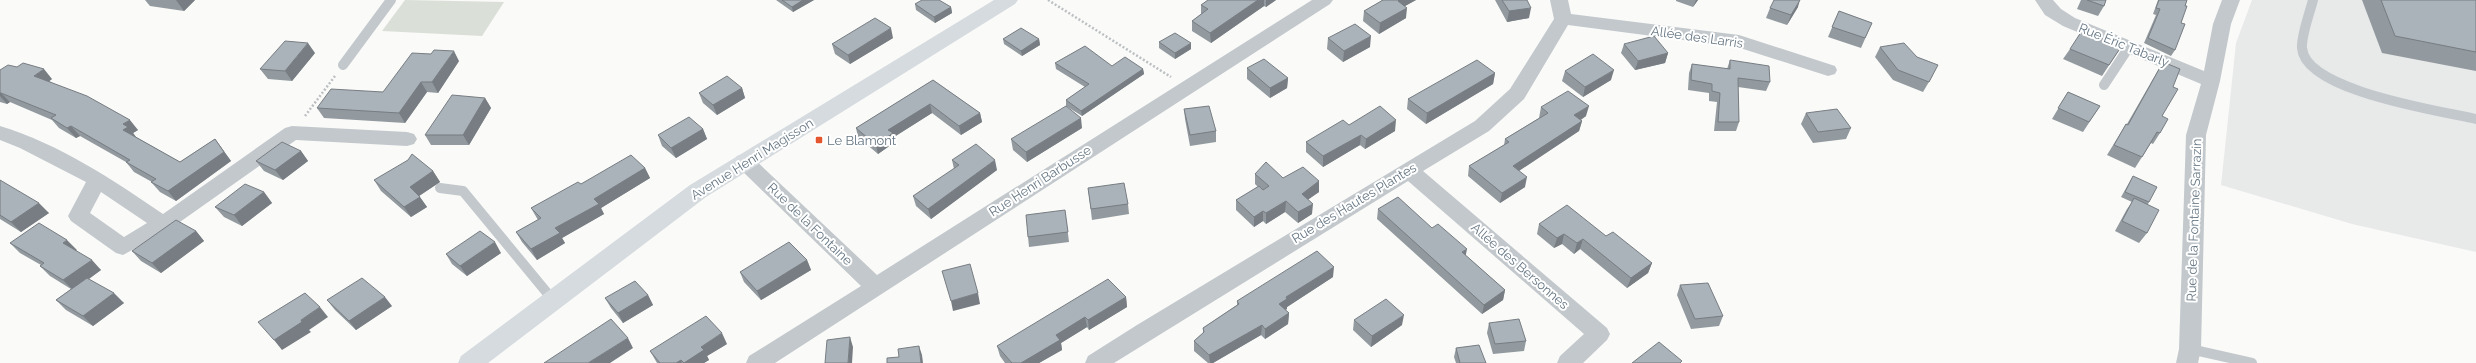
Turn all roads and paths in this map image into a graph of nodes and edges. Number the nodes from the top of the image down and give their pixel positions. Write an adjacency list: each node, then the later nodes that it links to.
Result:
1 (391, 0): 10 (lane)
2 (1008, 0): 19 (main road, Avenue Henri Magisson)
3 (1048, 0): 11 (path)
4 (1324, 0): 24 (street, Rue Henri Barbusse)
5 (2044, 0): 9 (street, Rue Éric Tabarly)
6 (2231, 0): 13 (street, Rue de la Fontaine Sarrazin)
7 (2313, 0): 15 (lane)
8 (1561, 9): 12 (street, Allée des Larris); 20 (street, Rue des Hautes Plantes)
9 (2129, 47): 13 (street, Rue Éric Tabarly); 14 (lane)
10 (343, 65): 16 (path)
11 (1154, 67)
12 (1828, 70)
13 (2211, 81): 26 (street, Rue de la Fontaine Sarrazin)
14 (2104, 85)
15 (2476, 119)
16 (292, 133): 18 (street); 23 (street)
17 (0, 134): 21 (street)
18 (407, 139)
19 (744, 161): 24 (street, Rue de la Fontaine); 25 (main road, Avenue Henri Magisson)
20 (1408, 170): 29 (street, Rue des Hautes Plantes); 30 (street, Allée des Bersonnes)
21 (97, 179): 23 (street); 23 (street)
22 (440, 188): 25 (lane)
23 (163, 224)
24 (875, 286): 28 (street, Rue Henri Barbusse)
25 (553, 300): 27 (main road, Avenue Henri Magisson)
26 (2189, 356): 31 (lane)
27 (470, 363)
28 (757, 363)
29 (1096, 363)
30 (1568, 363)
31 (2252, 363)

